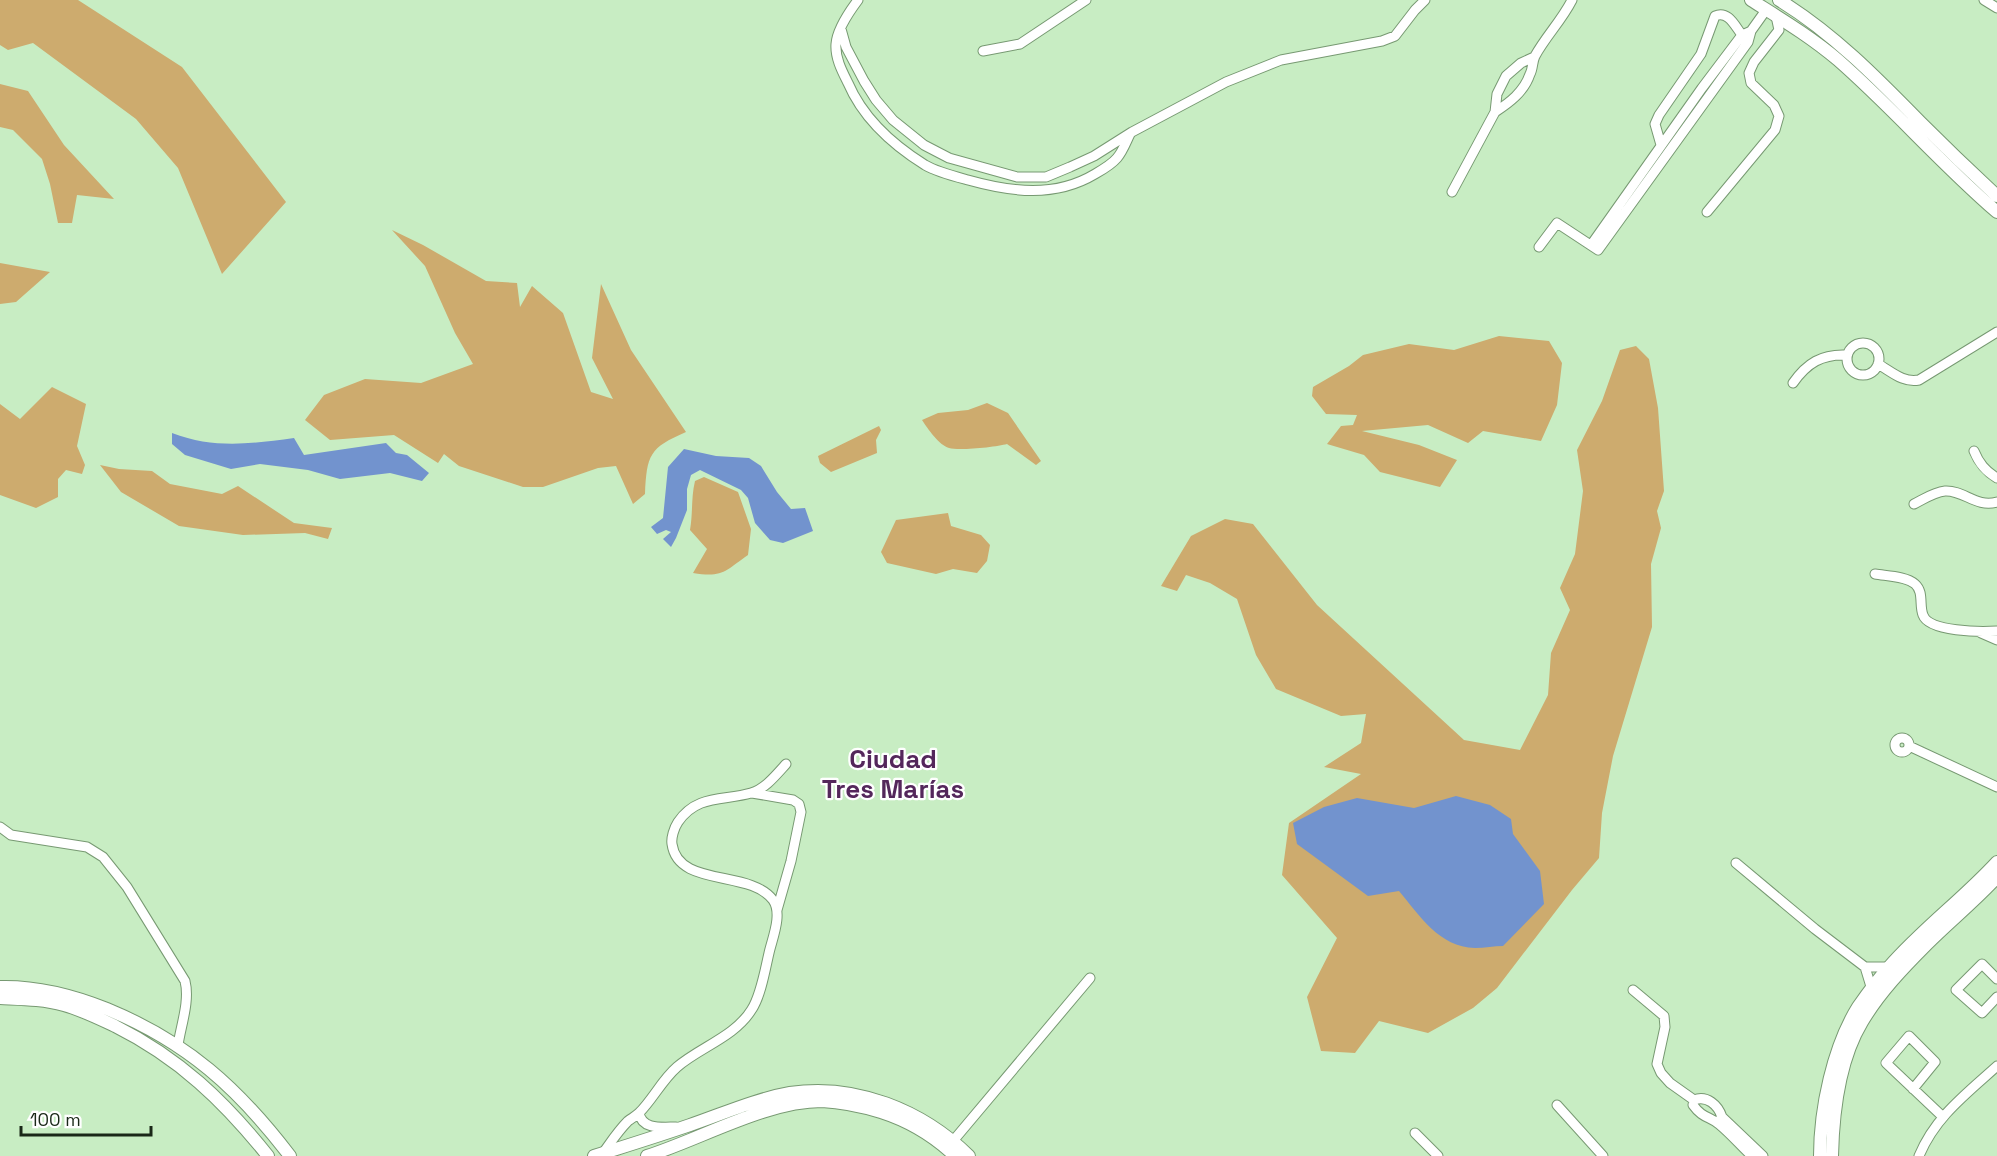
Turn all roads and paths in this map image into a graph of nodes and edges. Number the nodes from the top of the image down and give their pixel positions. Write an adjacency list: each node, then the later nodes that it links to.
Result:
1 (858, 0): 10 (street)
2 (1086, 0): 15 (street)
3 (1425, 0): 18 (street)
4 (1572, 0): 16 (street)
5 (1751, 0): 9 (street)
6 (1779, 0): 22 (street)
7 (1984, 0): 8 (street)
8 (1997, 8)
9 (1771, 13): 11 (street); 12 (street); 13 (street)
10 (841, 29): 18 (street); 18 (street)
11 (1779, 30): 12 (street); 23 (street)
12 (1798, 30): 24 (street)
13 (1751, 31): 14 (street); 20 (street)
14 (1742, 36): 19 (street); 19 (street)
15 (983, 51)
16 (1534, 57): 17 (street); 17 (street)
17 (1495, 112): 21 (street)
18 (1131, 132)
19 (1659, 149): 20 (street); 25 (street)
20 (1666, 158): 25 (street)
21 (1452, 192)
22 (1997, 196)
23 (1707, 212)
24 (1997, 212)
25 (1591, 245): 26 (street)
26 (1539, 247)
27 (1997, 332): 29 (street)
28 (1846, 355): 29 (street); 29 (street); 30 (street)
29 (1878, 364)
30 (1793, 383)
31 (1974, 451): 32 (street)
32 (1997, 478)
33 (1997, 502): 34 (street)
34 (1914, 504)
35 (1875, 574): 37 (street)
36 (1997, 631): 37 (street)
37 (1979, 632): 38 (street)
38 (1997, 640)
39 (1909, 746): 41 (street)
40 (786, 764): 42 (street)
41 (1997, 787)
42 (752, 793): 47 (street); 47 (street)
43 (0, 827): 57 (street)
44 (1997, 862): 49 (street)
45 (1736, 863): 48 (street)
46 (1997, 877): 70 (street)
47 (777, 910): 65 (street)
48 (1865, 967): 49 (street); 54 (street)
49 (1889, 967): 54 (street)
50 (1090, 978): 71 (street)
51 (1997, 979): 56 (street)
52 (0, 987): 58 (street)
53 (1633, 990): 62 (street)
54 (1872, 990): 70 (street)
55 (0, 998): 73 (street)
56 (1996, 1000)
57 (181, 1022): 58 (street); 59 (street)
58 (165, 1036): 59 (street)
59 (178, 1045): 74 (street)
60 (1997, 1066): 66 (street)
61 (1913, 1089): 61 (street); 66 (street)
62 (1694, 1100): 67 (street); 67 (street)
63 (1557, 1105): 79 (street)
64 (890, 1109): 68 (street); 71 (street); 75 (street); 76 (street)
65 (639, 1113): 68 (street); 72 (street)
66 (1942, 1116): 84 (street)
67 (1720, 1120): 80 (street); 81 (street)
68 (685, 1127): 72 (street)
69 (1415, 1133): 78 (street)
70 (1826, 1138): 82 (street); 83 (street)
71 (954, 1141): 77 (street)
72 (598, 1155)
73 (268, 1156)
74 (290, 1156)
75 (648, 1156)
76 (955, 1156)
77 (969, 1156)
78 (1438, 1156)
79 (1603, 1156)
80 (1752, 1156)
81 (1763, 1156)
82 (1820, 1156)
83 (1832, 1156)
84 (1919, 1156)

